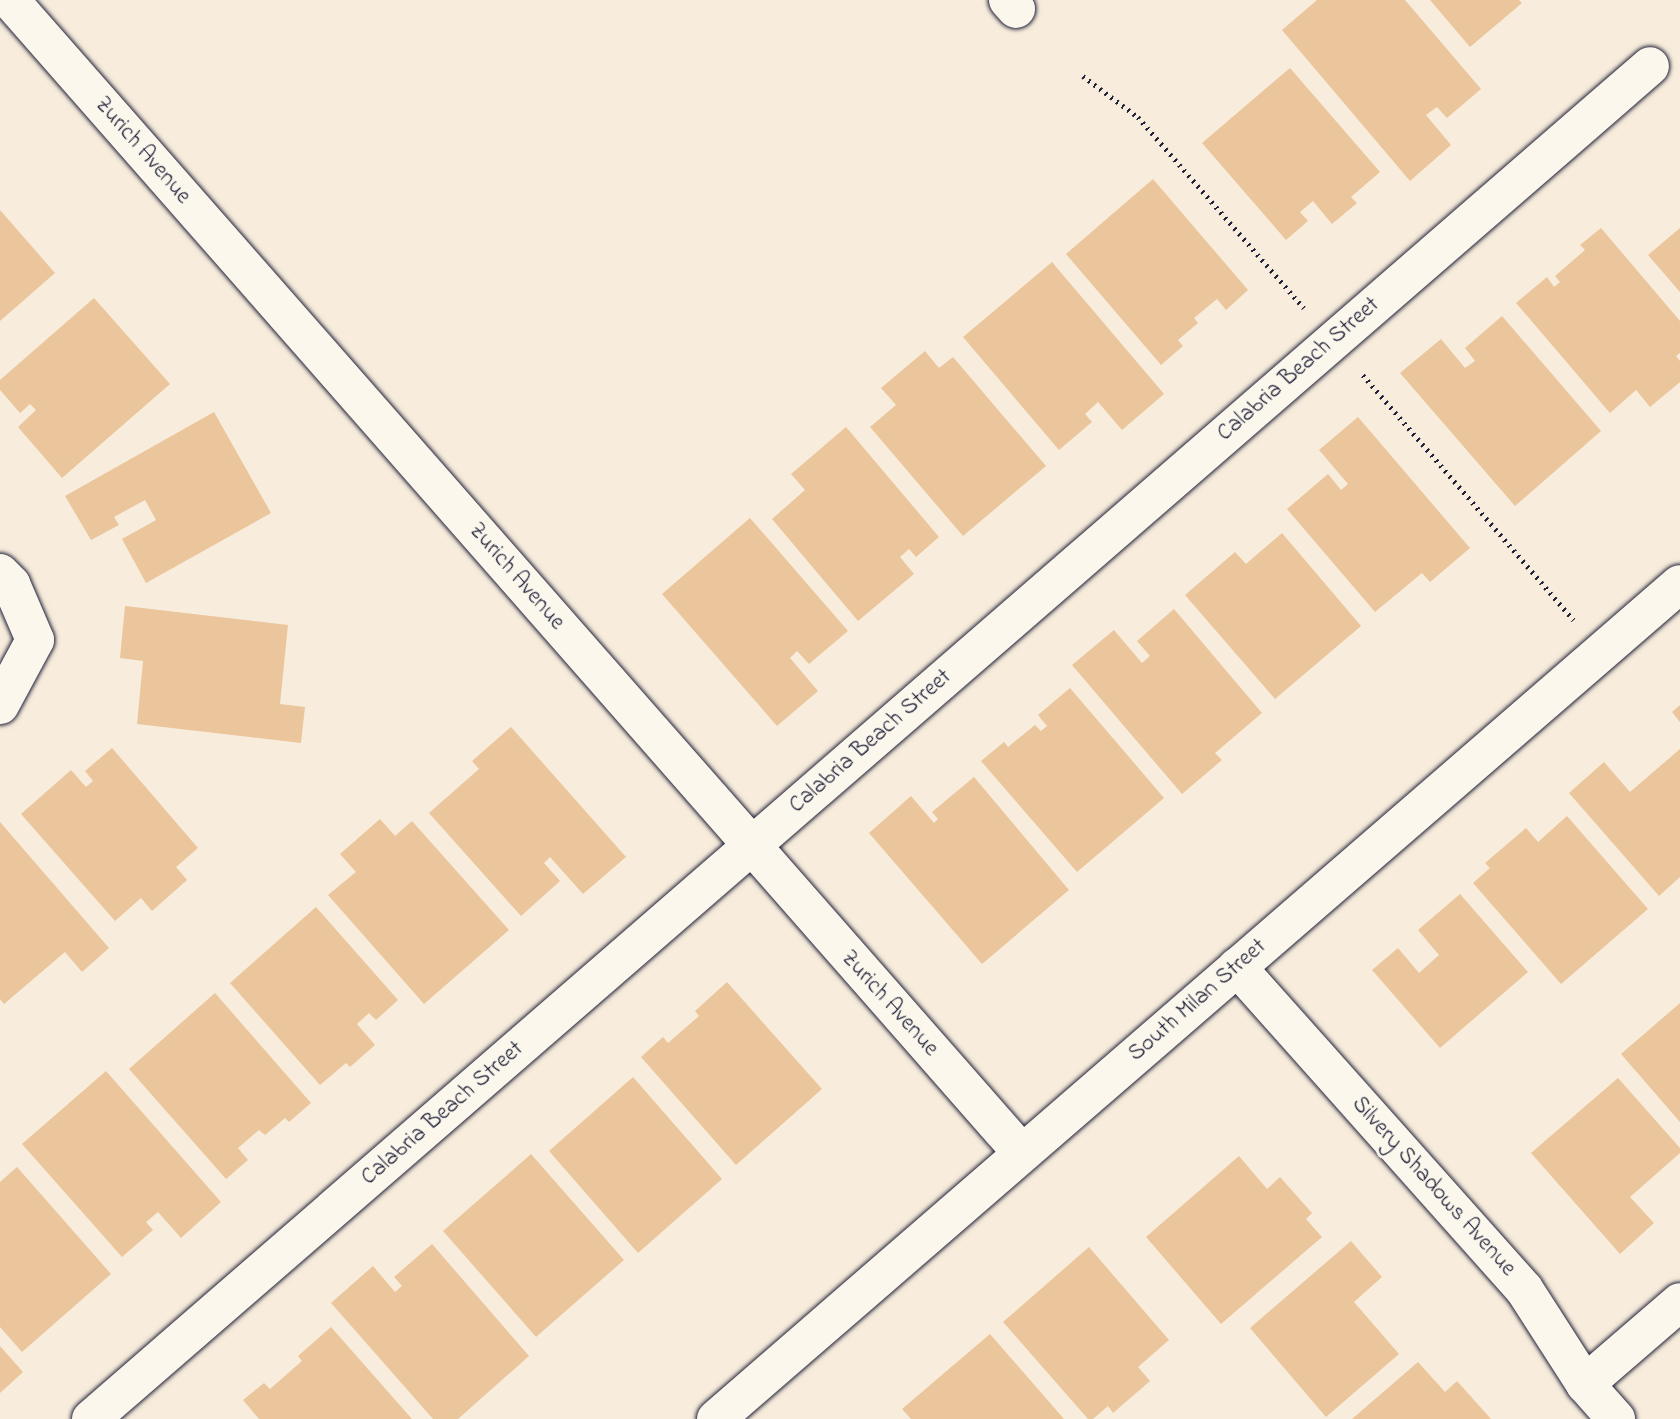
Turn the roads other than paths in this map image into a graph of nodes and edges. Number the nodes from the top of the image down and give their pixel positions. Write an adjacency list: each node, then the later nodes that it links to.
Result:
1 (10, 0): 6 (street, Zurich Avenue)
2 (1650, 66): 6 (street, Calabria Beach Street)
3 (0, 573): 5 (street)
4 (1680, 584): 7 (street, South Milan Street)
5 (0, 705)
6 (750, 847): 8 (street, Zurich Avenue); 11 (street, Calabria Beach Street)
7 (1237, 967): 8 (street, South Milan Street); 10 (street, Silvery Shadows Avenue)
8 (1022, 1153): 12 (street, South Milan Street)
9 (1680, 1302): 10 (street)
10 (1585, 1384): 13 (street, Silvery Shadows Avenue)
11 (91, 1419)
12 (716, 1419)
13 (1616, 1419)

